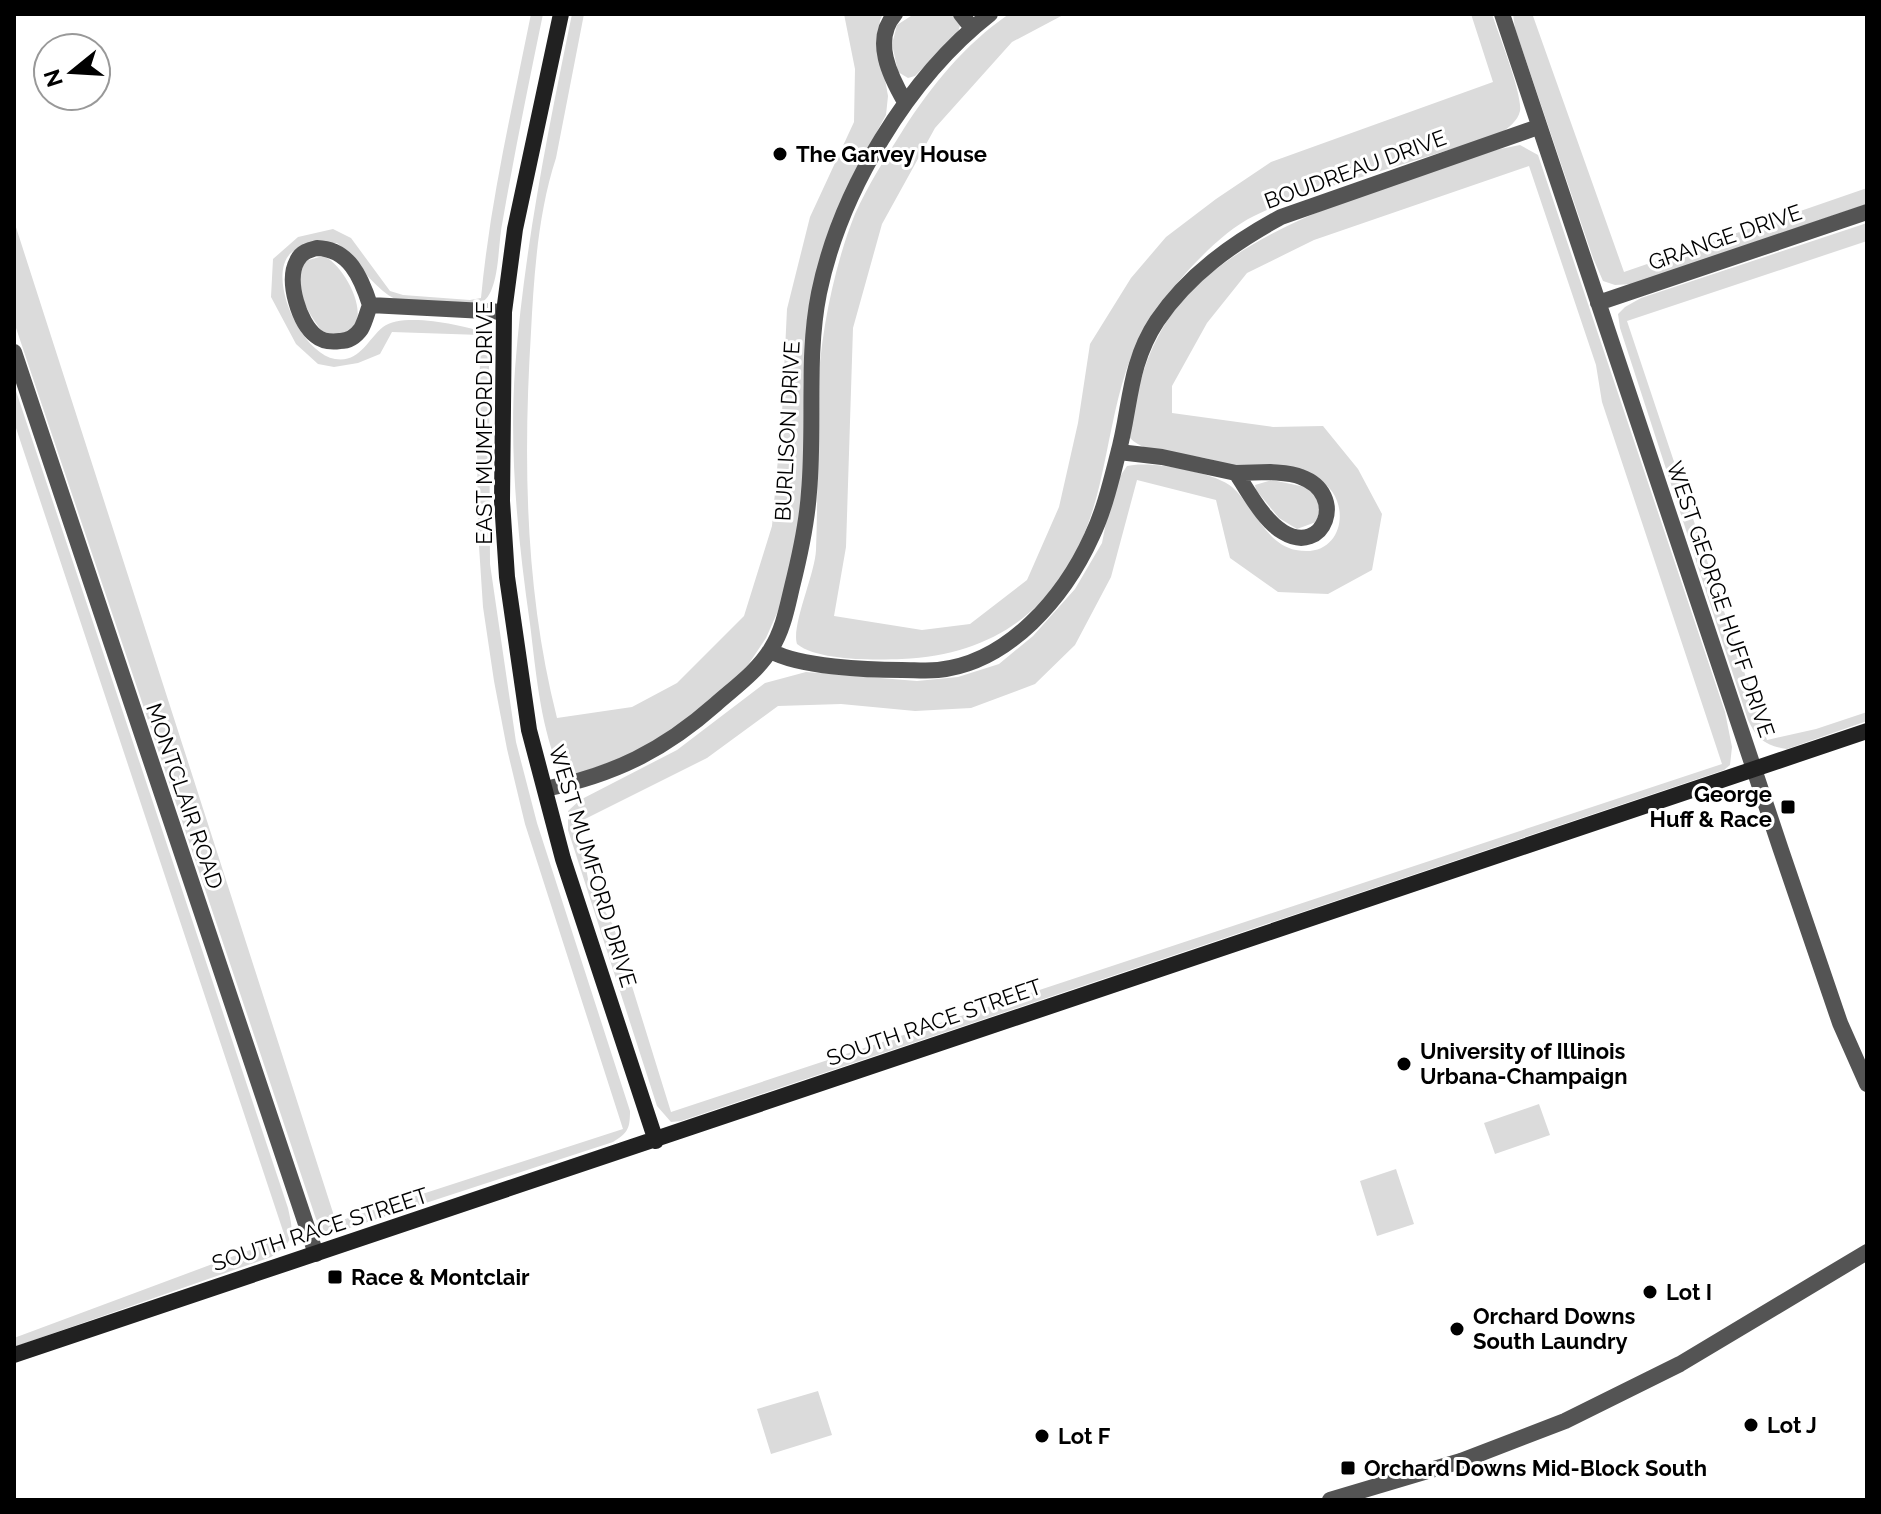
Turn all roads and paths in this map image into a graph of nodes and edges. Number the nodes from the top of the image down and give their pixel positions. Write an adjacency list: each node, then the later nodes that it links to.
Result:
1 (561, 14): 12 (street, EAST MUMFORD DRIVE)
2 (895, 14): 7 (street)
3 (961, 14): 6 (street)
4 (990, 14): 6 (street, BURLISON DRIVE)
5 (1502, 14): 8 (street, WEST GEORGE HUFF DRIVE)
6 (972, 28): 7 (street, BURLISON DRIVE)
7 (905, 102): 17 (street, BURLISON DRIVE)
8 (1538, 127): 10 (street, WEST GEORGE HUFF DRIVE); 14 (street, BOUDREAU DRIVE)
9 (1867, 212): 10 (street, GRANGE DRIVE)
10 (1598, 303): 19 (street, WEST GEORGE HUFF DRIVE)
11 (370, 305): 11 (street); 12 (street)
12 (504, 312): 16 (street, EAST MUMFORD DRIVE)
13 (14, 352): 24 (street, MONTCLAIR ROAD)
14 (1119, 452): 15 (street); 17 (street, BOUDREAU DRIVE)
15 (1236, 473): 15 (street)
16 (509, 598): 20 (street, WEST MUMFORD DRIVE)
17 (771, 651): 20 (street, BURLISON DRIVE)
18 (1867, 731): 19 (street, SOUTH RACE STREET)
19 (1755, 767): 21 (street, WEST GEORGE HUFF DRIVE); 22 (street, SOUTH RACE STREET)
20 (545, 789): 22 (street, WEST MUMFORD DRIVE)
21 (1867, 1084)
22 (656, 1141): 24 (street, SOUTH RACE STREET)
23 (1867, 1252): 26 (street)
24 (316, 1254): 25 (street, SOUTH RACE STREET)
25 (14, 1355)
26 (1330, 1500)

